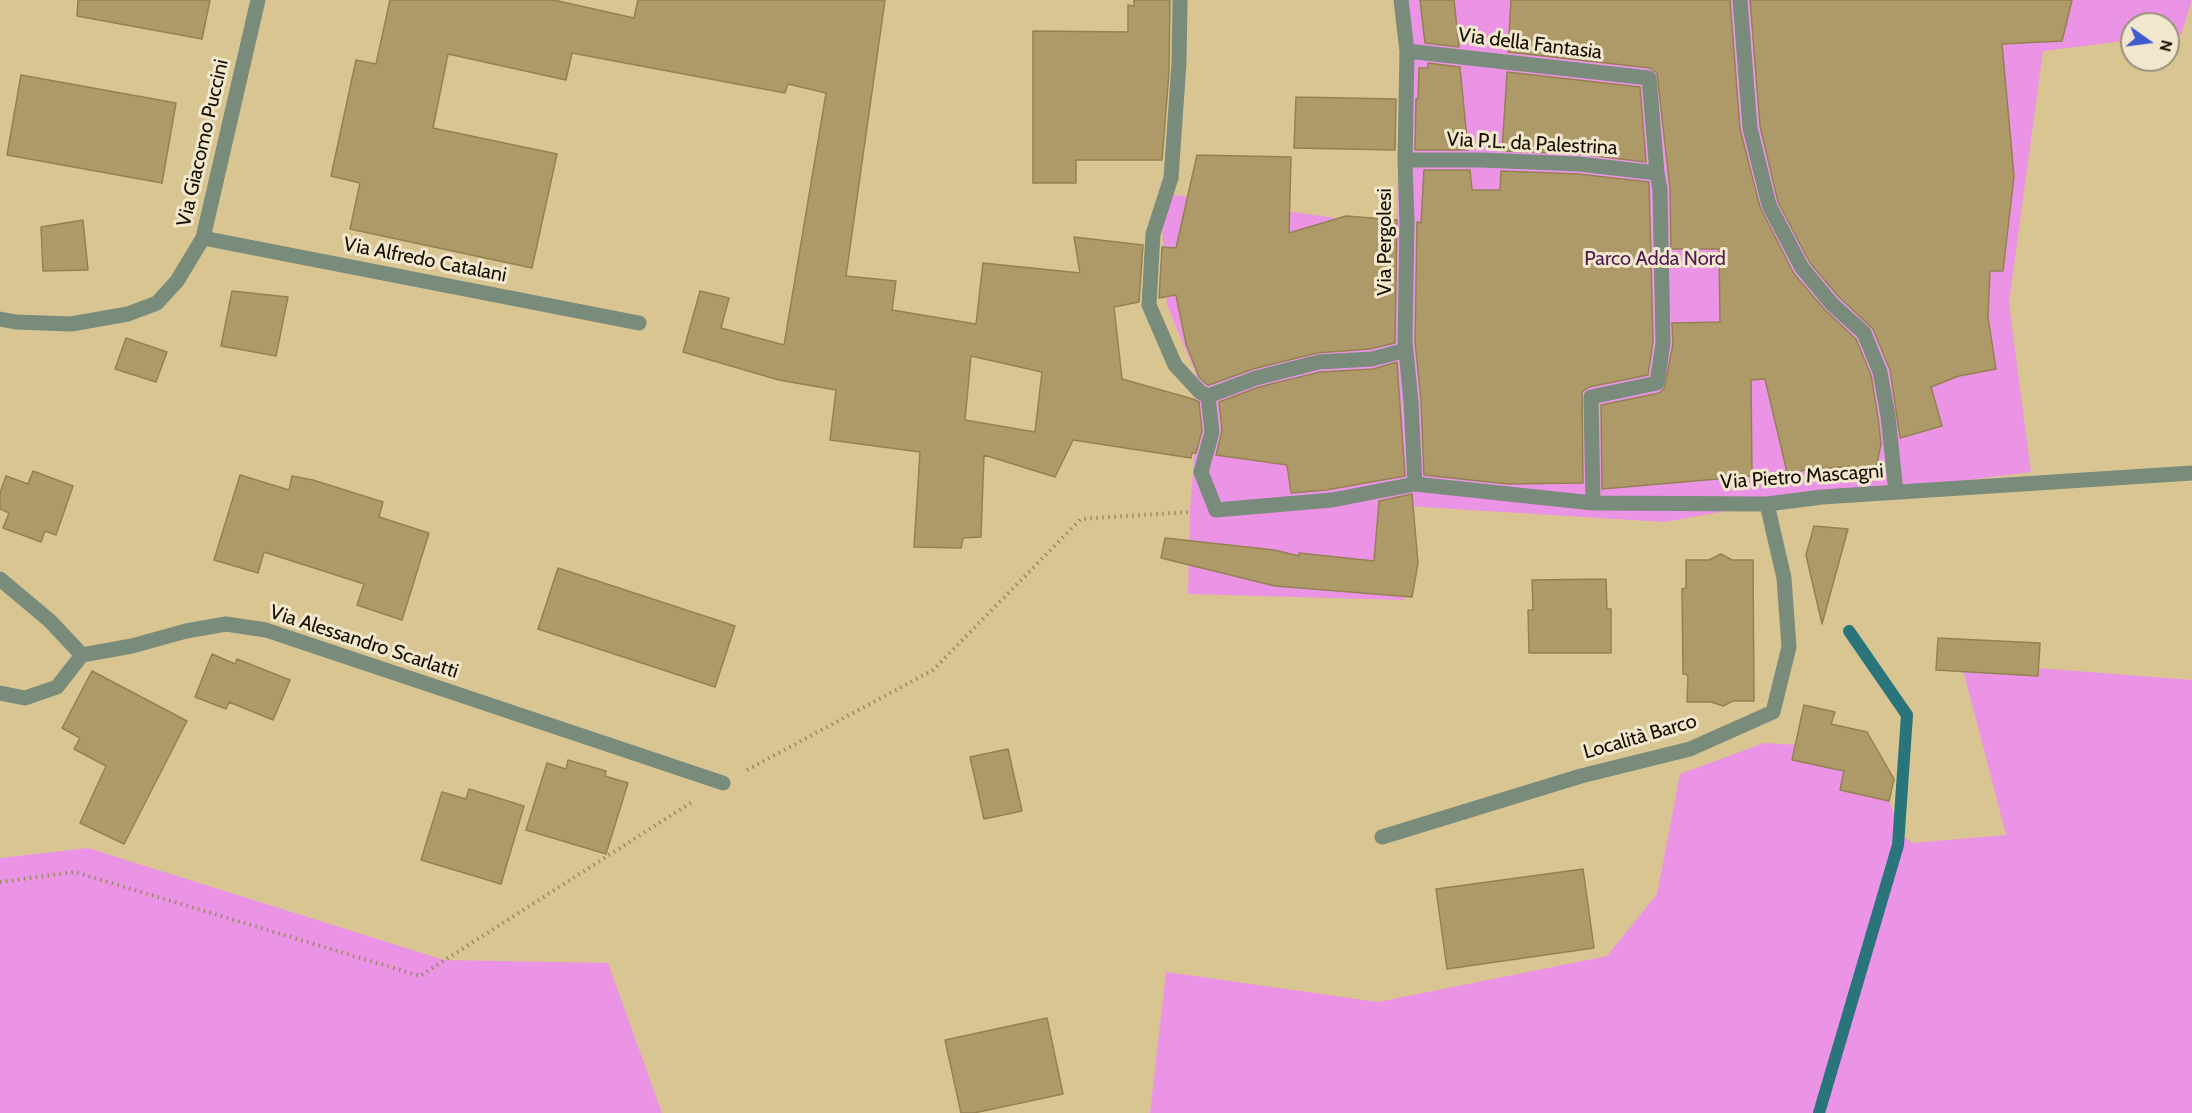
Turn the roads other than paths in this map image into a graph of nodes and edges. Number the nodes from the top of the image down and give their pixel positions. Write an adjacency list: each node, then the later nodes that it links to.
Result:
1 (258, 0): 8 (street, Via Giacomo Puccini)
2 (1180, 0): 12 (street)
3 (1401, 0): 5 (street, Via Pergolesi)
4 (1740, 0): 15 (street)
5 (1407, 51): 6 (street, Via Pergolesi); 7 (street, Via della Fantasia)
6 (1405, 160): 7 (street, Via P.L. da Palestrina); 11 (street, Via Pergolesi)
7 (1657, 173): 16 (street)
8 (203, 238): 9 (street, Via Giacomo Puccini); 10 (street, Via Alfredo Catalani)
9 (0, 319)
10 (639, 323)
11 (1406, 350): 12 (street); 14 (street, Via Pergolesi)
12 (1208, 396): 14 (street, Via Pietro Mascagni)
13 (2192, 473): 15 (street, Via Pietro Mascagni)
14 (1415, 484): 16 (street, Via Pietro Mascagni)
15 (1896, 492): 17 (street, Via Pietro Mascagni)
16 (1593, 503): 17 (street, Via Pietro Mascagni)
17 (1767, 504): 22 (street, Località Barco)
18 (0, 579): 19 (street)
19 (82, 655): 20 (street); 21 (street, Via Alessandro Scarlatti)
20 (0, 693)
21 (723, 783)
22 (1382, 837)

